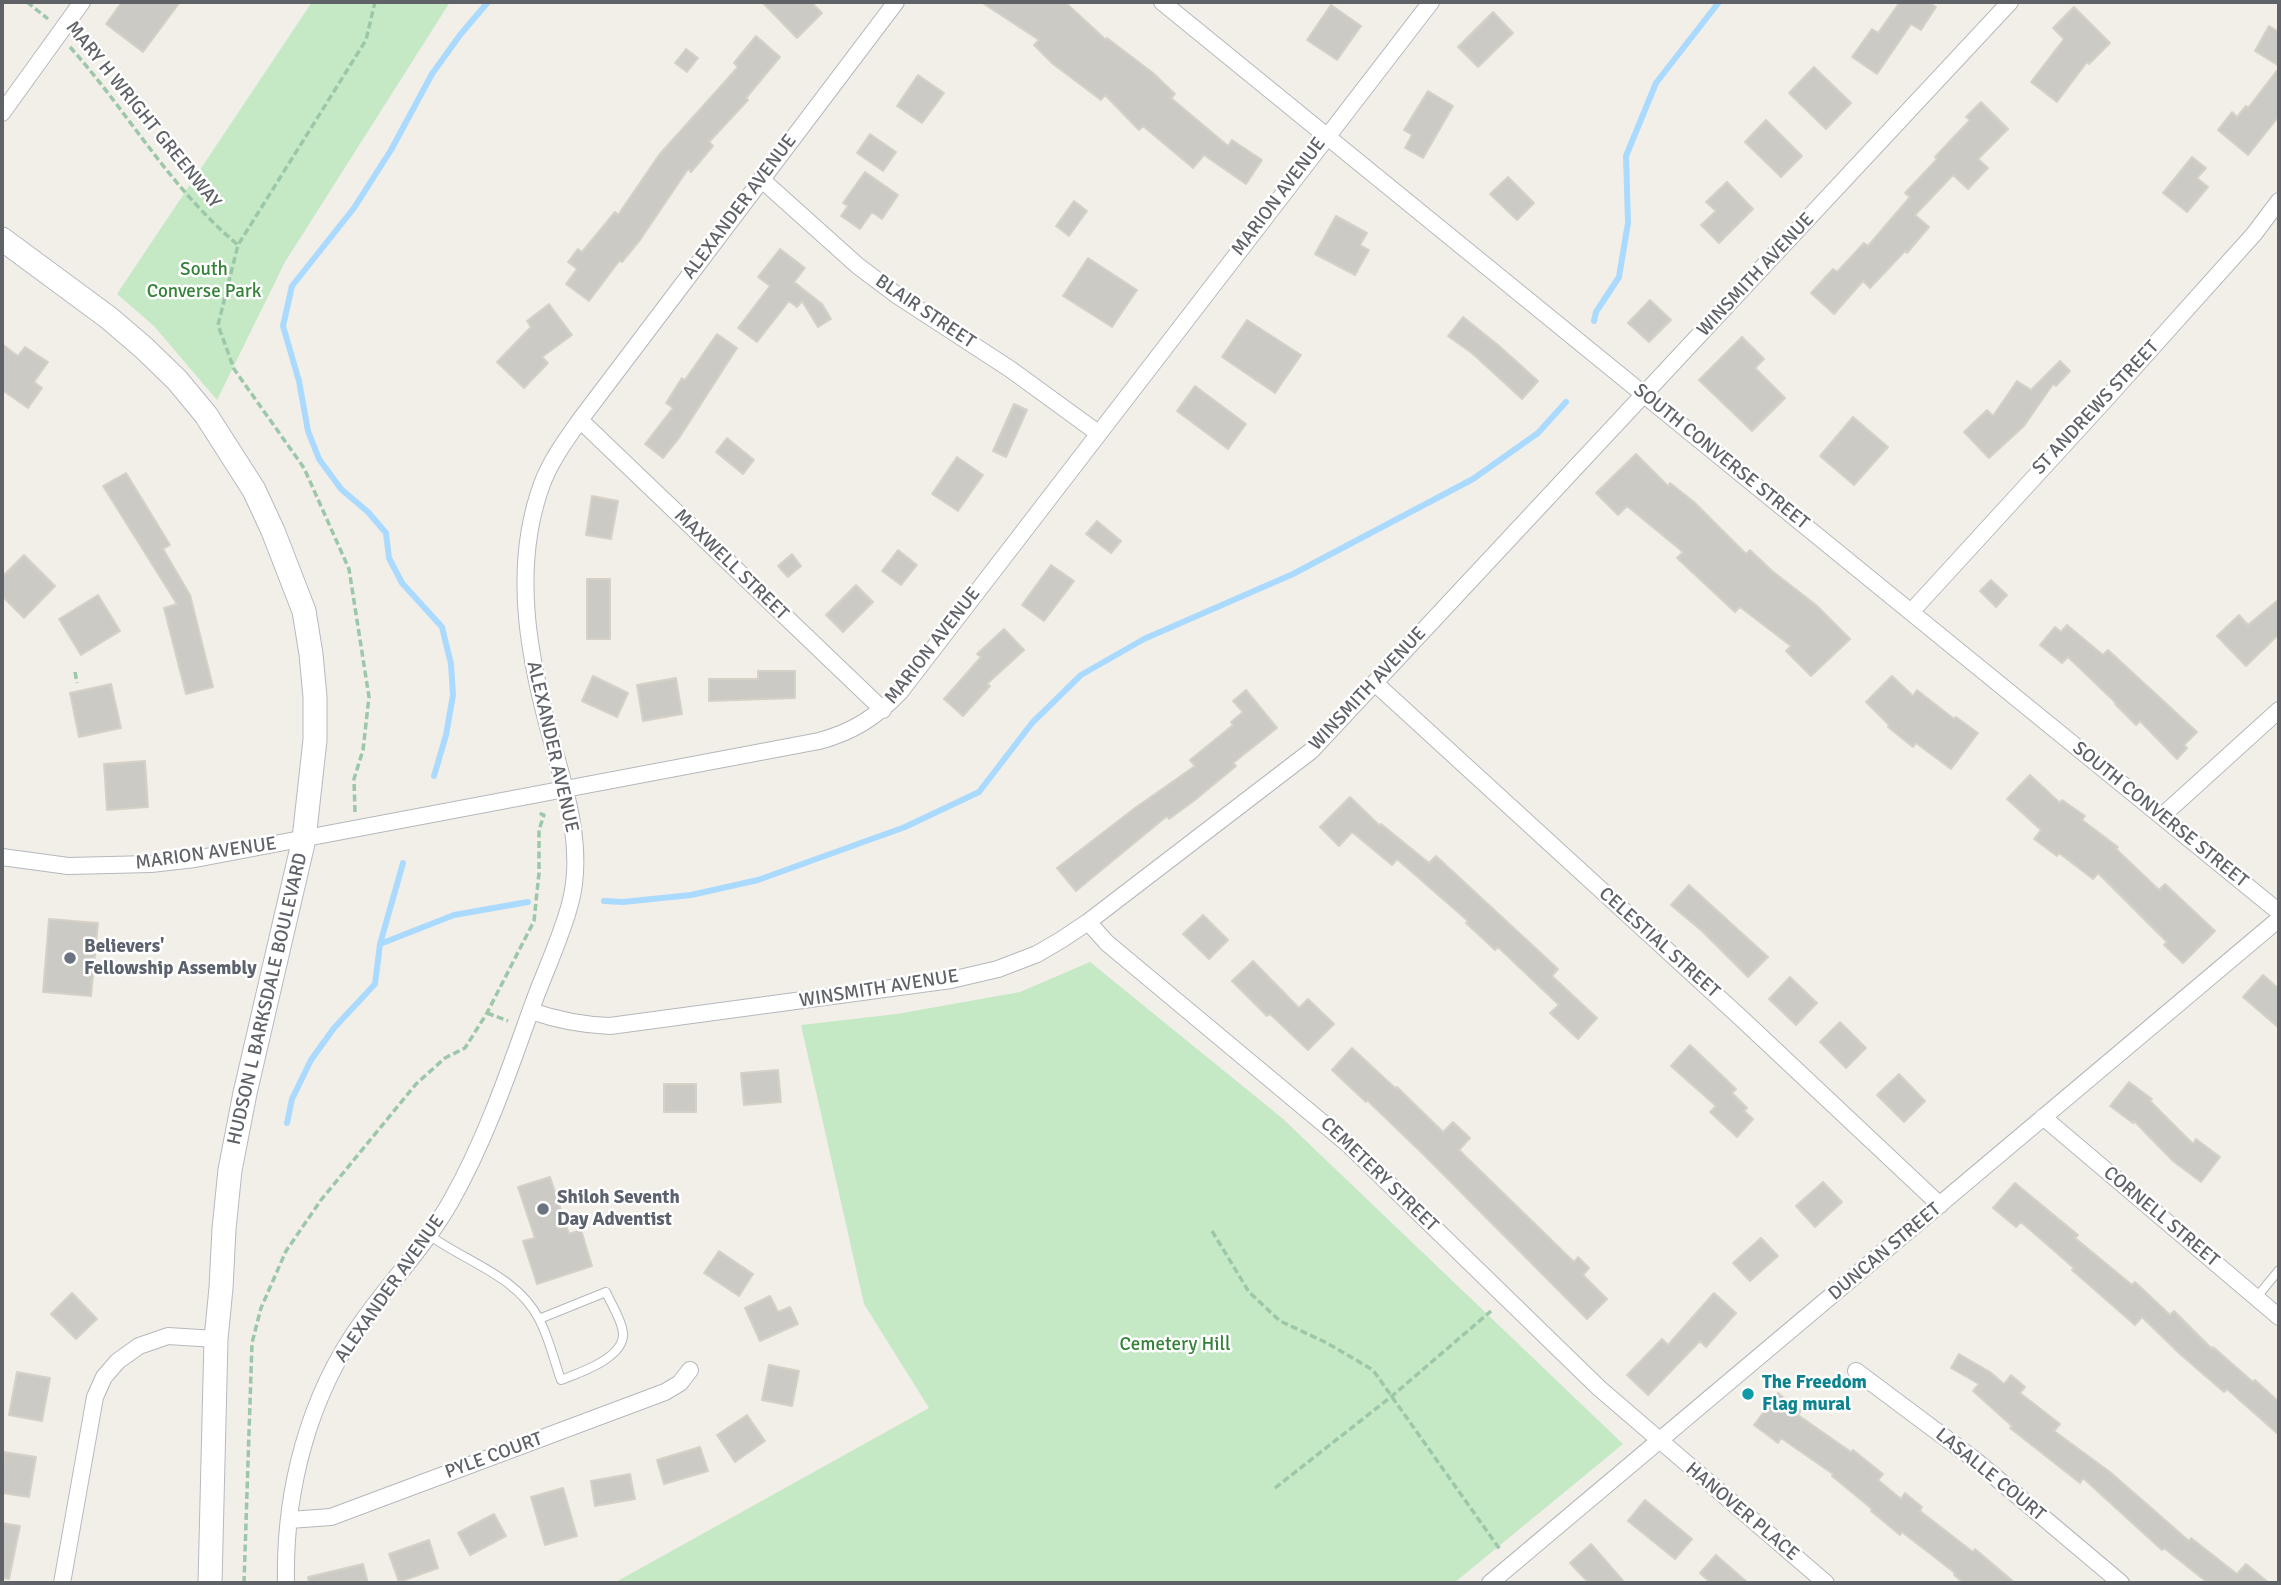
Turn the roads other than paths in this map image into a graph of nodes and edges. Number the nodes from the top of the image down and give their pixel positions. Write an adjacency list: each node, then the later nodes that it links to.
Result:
1 (82, 2): 6 (street)
2 (896, 2): 8 (street, ALEXANDER AVENUE)
3 (1162, 2): 7 (street, SOUTH CONVERSE STREET)
4 (1431, 2): 7 (street, MARION AVENUE)
5 (2010, 2): 11 (street, WINSMITH AVENUE)
6 (2, 113)
7 (1327, 134): 11 (street, SOUTH CONVERSE STREET); 13 (street, MARION AVENUE)
8 (761, 179): 12 (street, ALEXANDER AVENUE); 13 (street, BLAIR STREET)
9 (2279, 201): 14 (street, ST ANDREWS STREET)
10 (2, 239): 20 (street, HUDSON L BARKSDALE BOULEVARD)
11 (1644, 394): 14 (street, SOUTH CONVERSE STREET); 15 (street, WINSMITH AVENUE)
12 (580, 419): 16 (street, MAXWELL STREET); 18 (street, ALEXANDER AVENUE)
13 (1098, 433): 16 (street, MARION AVENUE)
14 (1911, 612): 19 (street, SOUTH CONVERSE STREET)
15 (1376, 684): 24 (street, WINSMITH AVENUE); 27 (street, CELESTIAL STREET)
16 (883, 710): 18 (street, MARION AVENUE)
17 (2279, 710): 19 (street)
18 (566, 790): 20 (street, MARION AVENUE); 25 (street, ALEXANDER AVENUE)
19 (2162, 816): 22 (street, SOUTH CONVERSE STREET)
20 (304, 839): 21 (street, MARION AVENUE); 33 (street, HUDSON L BARKSDALE BOULEVARD)
21 (2, 857)
22 (2279, 912)
23 (2279, 919): 26 (street, DUNCAN STREET)
24 (1088, 922): 25 (street, WINSMITH AVENUE); 36 (street, CEMETERY STREET)
25 (531, 1011): 28 (street, ALEXANDER AVENUE)
26 (2043, 1117): 27 (street, DUNCAN STREET); 30 (street, CORNELL STREET)
27 (1940, 1205): 36 (street, DUNCAN STREET)
28 (429, 1235): 32 (lane); 37 (street, ALEXANDER AVENUE)
29 (2279, 1270): 30 (lane)
30 (2256, 1298): 31 (street, CORNELL STREET)
31 (2279, 1317)
32 (539, 1319): 32 (lane)
33 (216, 1339): 39 (street); 40 (street, HUDSON L BARKSDALE BOULEVARD)
34 (690, 1370): 37 (street, PYLE COURT)
35 (1856, 1371): 43 (street, LASALLE COURT)
36 (1659, 1441): 38 (street, HANOVER PLACE); 42 (street, DUNCAN STREET)
37 (289, 1520): 41 (street, ALEXANDER AVENUE)
38 (1820, 1581)
39 (62, 1583)
40 (210, 1583)
41 (286, 1583)
42 (1490, 1583)
43 (2121, 1583)

